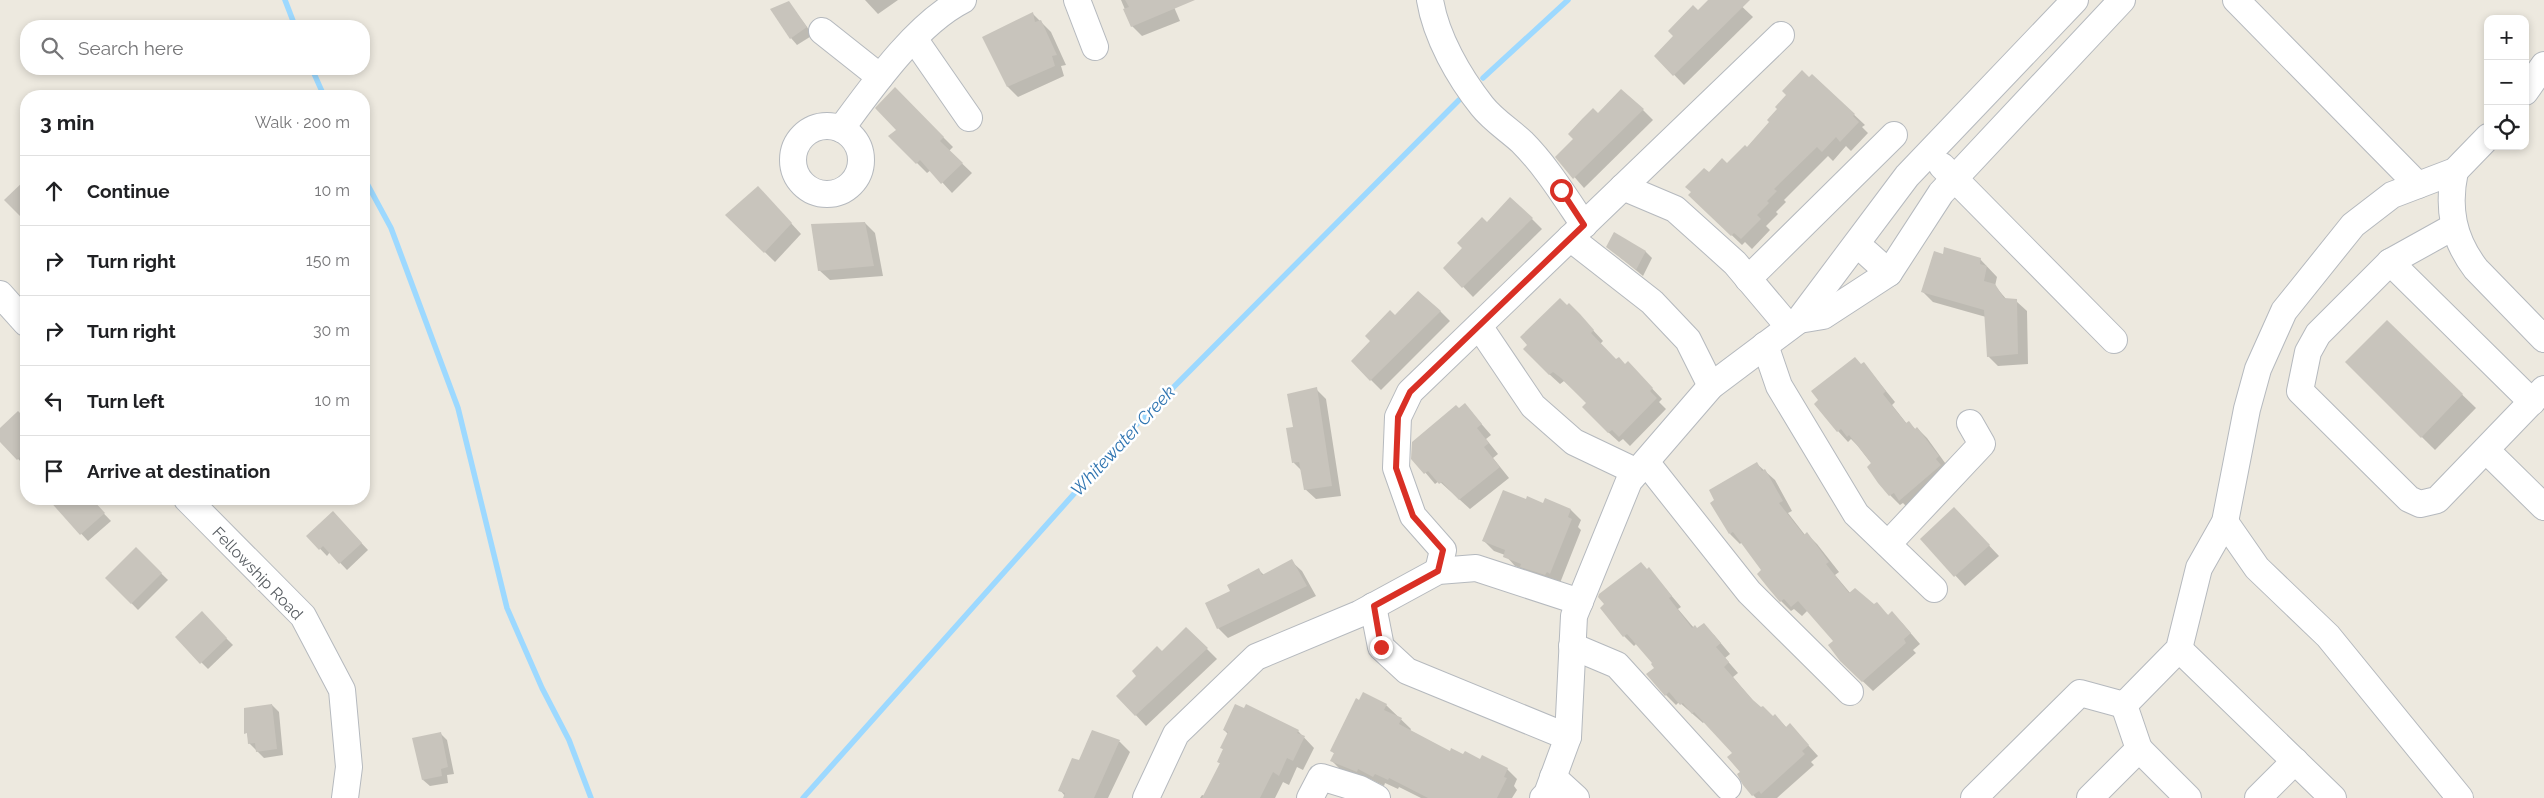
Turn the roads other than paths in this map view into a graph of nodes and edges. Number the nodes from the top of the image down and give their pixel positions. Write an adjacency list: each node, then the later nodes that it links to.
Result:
1 (962, 0): 10 (street)
2 (1077, 0): 11 (street)
3 (1430, 0): 26 (street)
4 (2122, 0): 7 (street)
5 (2236, 0): 23 (street)
6 (2073, 3): 7 (street); 19 (street)
7 (2095, 29): 21 (street)
8 (822, 31): 13 (street)
9 (1782, 36): 24 (street)
10 (915, 40): 13 (street); 15 (street)
11 (1095, 47)
12 (2544, 65): 14 (street)
13 (880, 76): 16 (street)
14 (2529, 86)
15 (969, 118)
16 (841, 129)
17 (1894, 135): 31 (street)
18 (2484, 141): 20 (street)
19 (1929, 153): 21 (street); 22 (street)
20 (2455, 170): 23 (street); 25 (street)
21 (1954, 179): 30 (street); 37 (street)
22 (1902, 183): 27 (street); 29 (street)
23 (2418, 185): 46 (street)
24 (1623, 187): 26 (street); 31 (street)
25 (2454, 227): 28 (street); 36 (street)
26 (1577, 232): 35 (street); 39 (street)
27 (1867, 253): 29 (street); 30 (street)
28 (2390, 262): 40 (street); 42 (street)
29 (1838, 268): 34 (street)
30 (1889, 273): 34 (street)
31 (1748, 279): 34 (street)
32 (0, 294): 33 (street)
33 (20, 316)
34 (1794, 324): 38 (street)
35 (1478, 326): 43 (street); 48 (street)
36 (2544, 339)
37 (2114, 340)
38 (1765, 345): 39 (street); 47 (street)
39 (1710, 386): 43 (street)
40 (2538, 396): 42 (street)
41 (1970, 423): 47 (street)
42 (2486, 450): 44 (street)
43 (1641, 467): 50 (street); 54 (street)
44 (2539, 494)
45 (193, 505): 62 (street, Fellowship Road)
46 (2225, 522): 53 (street); 71 (street)
47 (1888, 544): 49 (street)
48 (1438, 571): 50 (street); 51 (street)
49 (1934, 589)
50 (1580, 602): 52 (street)
51 (1374, 606): 56 (street); 63 (street)
52 (1572, 646): 56 (street); 59 (street)
53 (2179, 648): 55 (street); 58 (street)
54 (1850, 692)
55 (2124, 705): 57 (street); 67 (street)
56 (1568, 737): 60 (street)
57 (2139, 749): 61 (street); 68 (street)
58 (2295, 761): 69 (street); 70 (street)
59 (1728, 787)
60 (1548, 788): 66 (street)
61 (2185, 797)
62 (345, 798)
63 (1146, 798)
64 (1310, 798): 65 (street)
65 (1377, 798)
66 (1576, 798)
67 (1974, 798)
68 (2090, 798)
69 (2258, 798)
70 (2332, 798)
71 (2460, 798)

